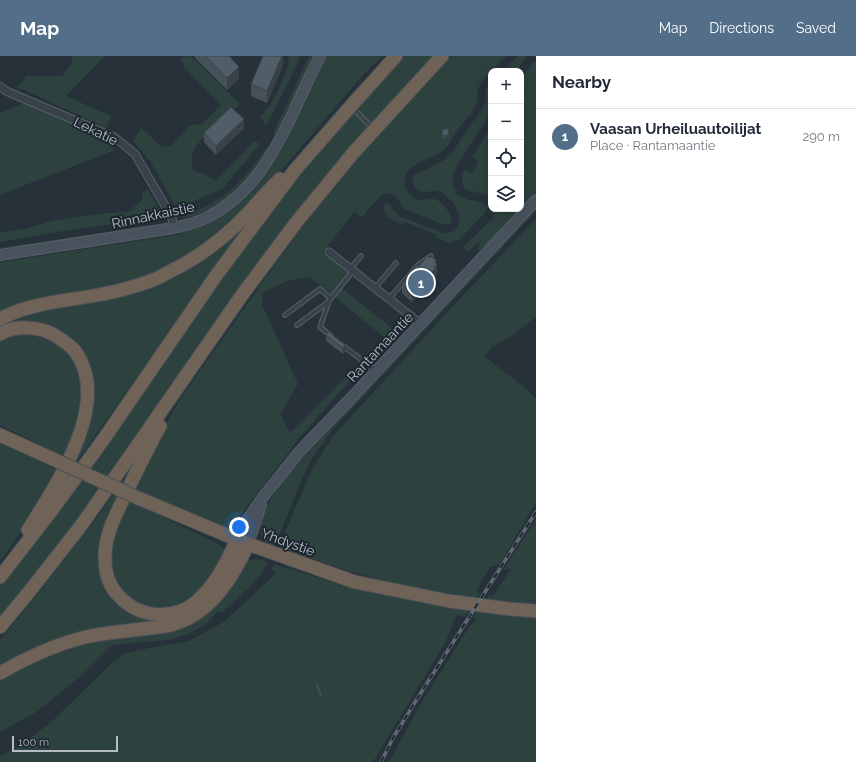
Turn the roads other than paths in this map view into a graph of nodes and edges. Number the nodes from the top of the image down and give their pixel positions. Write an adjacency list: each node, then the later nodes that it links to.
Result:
1 (320, 56): 9 (main road, Rinnakkaistie)
2 (396, 56): 5 (highway)
3 (442, 56): 6 (highway)
4 (0, 86): 9 (street, Lekatie)
5 (351, 106): 6 (lane); 7 (highway)
6 (374, 130): 27 (highway)
7 (295, 170): 20 (highway); 30 (highway)
8 (536, 200): 21 (main road, Rantamaantie)
9 (174, 228): 11 (main road, Rinnakkaistie)
10 (329, 252): 15 (street)
11 (0, 255)
12 (361, 256): 15 (lane)
13 (431, 256): 18 (lane)
14 (396, 263): 16 (lane)
15 (352, 270): 16 (street); 17 (lane)
16 (375, 288): 18 (street)
17 (330, 298): 19 (lane); 22 (lane); 24 (lane)
18 (389, 299): 21 (street)
19 (285, 315)
20 (0, 319)
21 (421, 324): 26 (main road, Rantamaantie)
22 (297, 325)
23 (0, 334): 30 (highway)
24 (333, 337)
25 (339, 342): 26 (lane)
26 (376, 371): 29 (main road, Rantamaantie)
27 (169, 401): 29 (highway); 32 (highway)
28 (0, 435): 29 (highway, Yhdystie, bridge)
29 (242, 542): 31 (highway, Yhdystie); 33 (highway)
30 (0, 576)
31 (536, 611)
32 (0, 627)
33 (0, 673)

